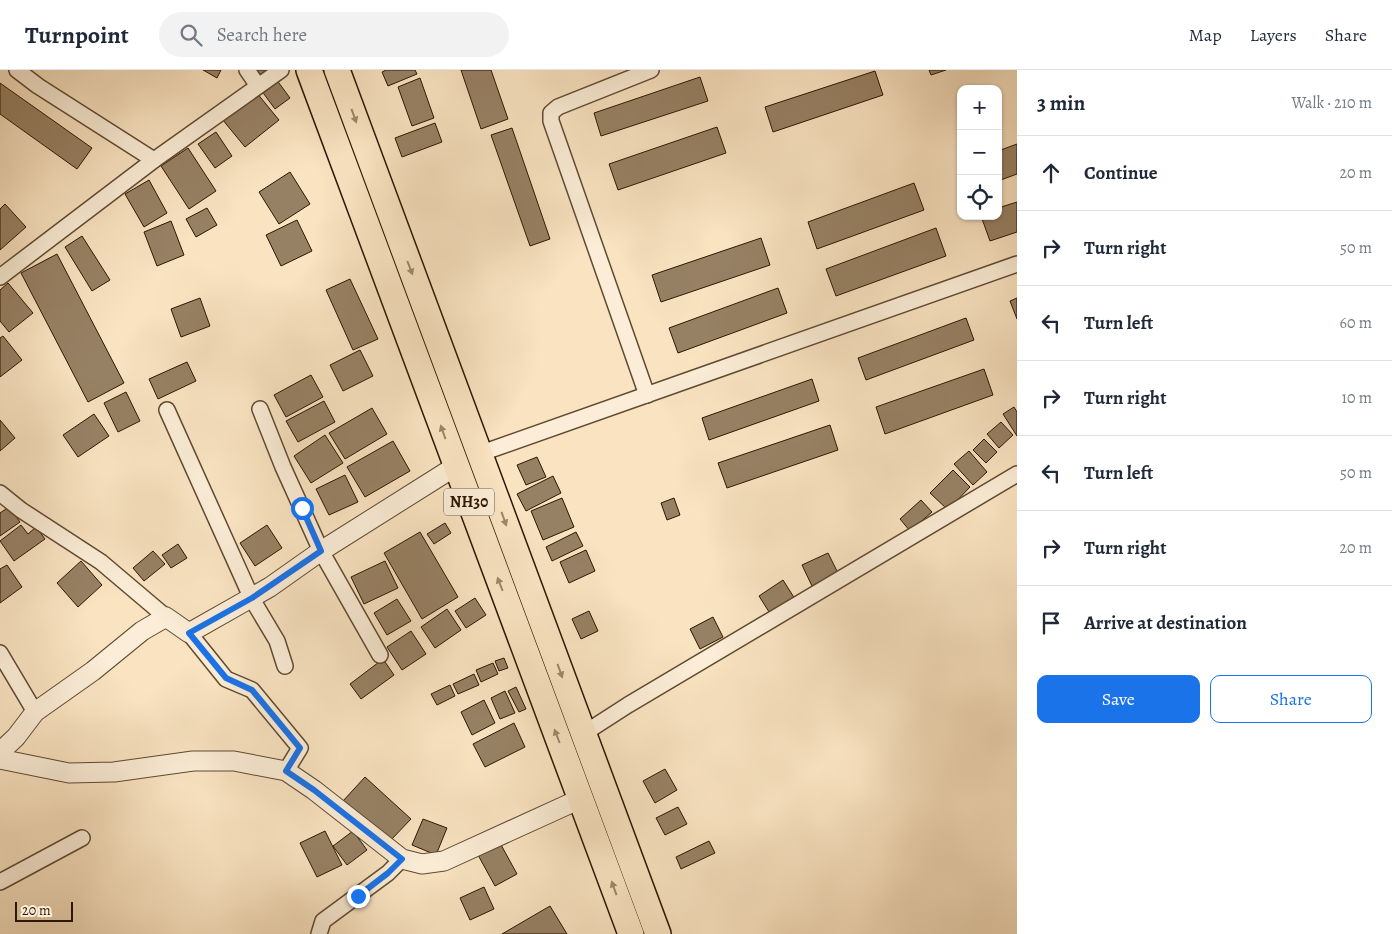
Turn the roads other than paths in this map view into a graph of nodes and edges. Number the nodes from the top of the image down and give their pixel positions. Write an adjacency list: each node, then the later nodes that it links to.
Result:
1 (17, 70): 8 (street)
2 (247, 70): 7 (street)
3 (281, 70): 7 (street)
4 (309, 70): 15 (highway, NH30, one-way to 4)
5 (337, 70): 14 (highway, NH30, one-way to 14)
6 (651, 70): 11 (street)
7 (258, 86): 8 (street)
8 (154, 160): 10 (street)
9 (1017, 264): 11 (street)
10 (0, 277)
11 (647, 395): 14 (street)
12 (260, 409): 18 (street)
13 (167, 410): 19 (street)
14 (480, 454): 26 (highway, NH30, one-way to 26)
15 (456, 466): 18 (street); 30 (highway, NH30, one-way to 15)
16 (1017, 474): 26 (street)
17 (0, 493): 20 (street)
18 (321, 551): 19 (street); 23 (street)
19 (252, 598): 21 (street); 24 (street)
20 (166, 617): 21 (street); 25 (street)
21 (189, 633): 29 (street)
22 (0, 653): 25 (street)
23 (380, 655)
24 (285, 666)
25 (35, 712): 27 (street)
26 (583, 734): 36 (highway, NH30)
27 (0, 752)
28 (0, 759): 29 (street)
29 (286, 771): 32 (street)
30 (580, 799): 32 (street); 35 (highway, NH30, one-way to 30)
31 (82, 838): 33 (street)
32 (402, 859): 34 (street)
33 (0, 882)
34 (319, 934)
35 (631, 934)
36 (658, 934)

